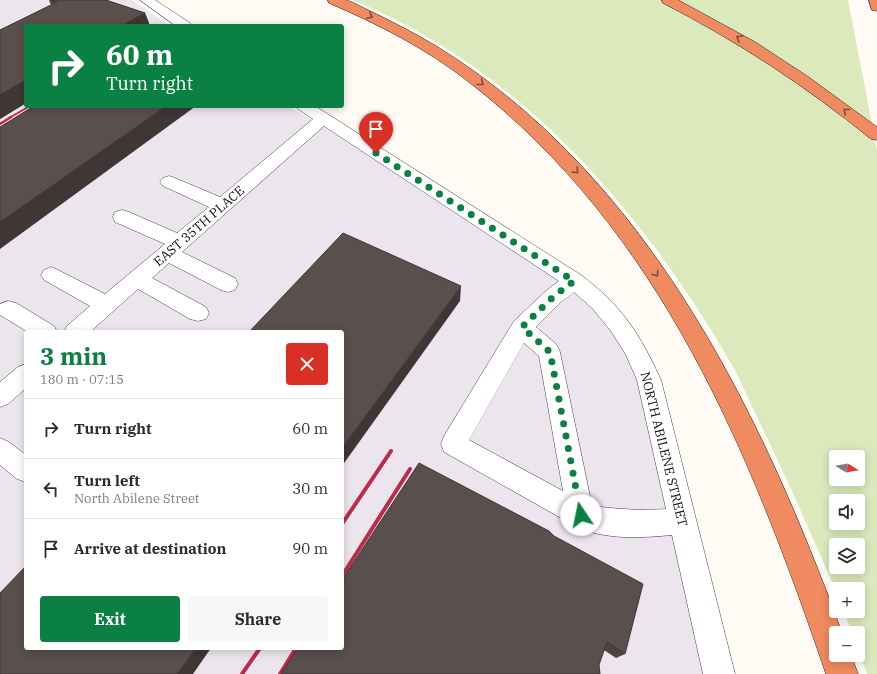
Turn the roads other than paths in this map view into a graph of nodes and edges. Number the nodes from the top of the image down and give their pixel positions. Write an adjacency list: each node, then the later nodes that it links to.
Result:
1 (146, 0): 6 (street)
2 (334, 0): 31 (highway, one-way to 31)
3 (668, 0): 9 (highway, one-way to 3)
4 (875, 0): 5 (highway)
5 (877, 7)
6 (182, 24)
7 (307, 108): 8 (street, NORTH ABILENE STREET)
8 (323, 119): 11 (street, EAST 35TH PLACE); 16 (street, NORTH ABILENE STREET)
9 (877, 135)
10 (169, 182): 11 (street)
11 (222, 205): 13 (street, EAST 35TH PLACE)
12 (122, 217): 13 (street)
13 (173, 247): 15 (street, EAST 35TH PLACE); 17 (street)
14 (51, 275): 18 (street)
15 (137, 279): 18 (street, EAST 35TH PLACE); 20 (street)
16 (574, 281): 21 (street); 29 (street, NORTH ABILENE STREET)
17 (228, 284)
18 (106, 305): 23 (street, EAST 35TH PLACE)
19 (8, 309): 22 (street)
20 (198, 313)
21 (522, 327): 28 (street); 28 (street)
22 (43, 330)
23 (77, 330)
24 (24, 376): 25 (street)
25 (0, 397)
26 (0, 450): 27 (street)
27 (24, 468)
28 (581, 515): 29 (street)
29 (682, 521): 30 (street, NORTH ABILENE STREET)
30 (719, 674)
31 (842, 674)

